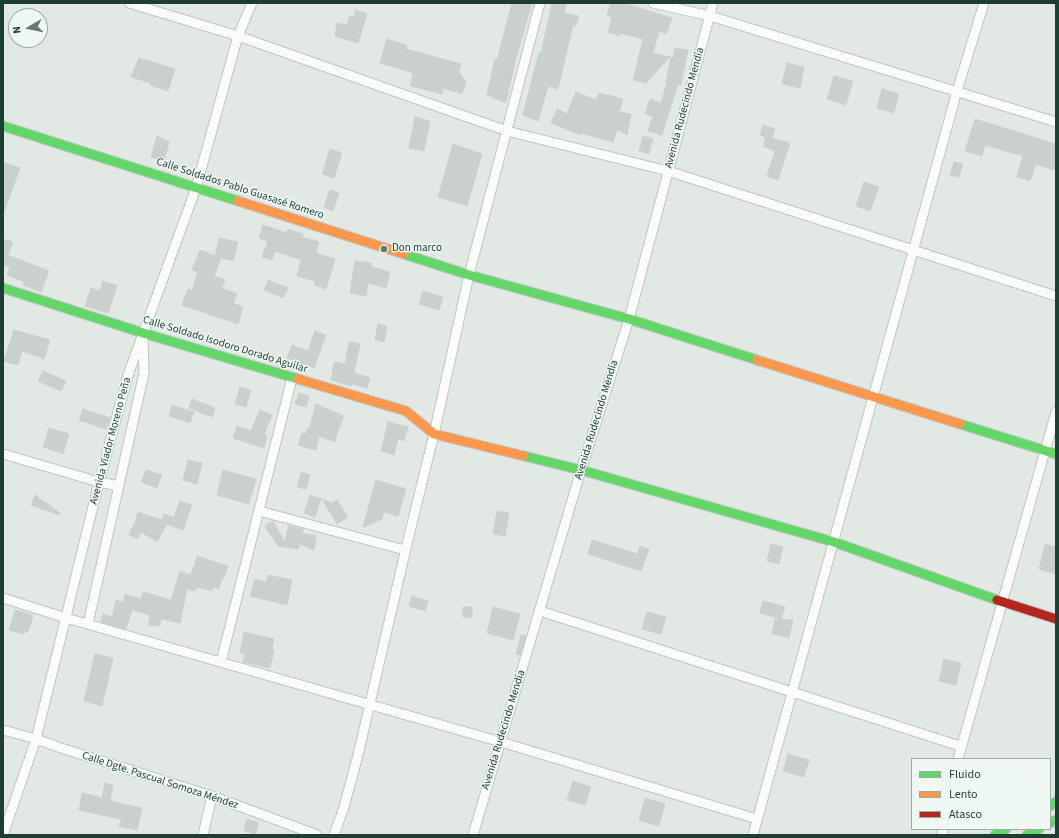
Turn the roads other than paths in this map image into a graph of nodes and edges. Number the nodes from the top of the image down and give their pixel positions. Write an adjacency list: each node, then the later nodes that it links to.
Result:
1 (129, 3): 8 (street)
2 (252, 3): 8 (street)
3 (540, 3): 12 (street)
4 (653, 3): 7 (street)
5 (713, 3): 7 (street, Avenida Rudecindo Mendía)
6 (984, 3): 9 (street)
7 (710, 16): 9 (street); 13 (street, Avenida Rudecindo Mendía)
8 (238, 36): 12 (street); 14 (street)
9 (957, 91): 10 (street); 15 (street)
10 (1056, 122)
11 (3, 126): 14 (street, Calle Soldados Pablo Guasasé Romero)
12 (507, 131): 13 (street); 16 (street)
13 (668, 171): 15 (street); 19 (street, Avenida Rudecindo Mendía)
14 (196, 188): 16 (street, Calle Soldados Pablo Guasasé Romero); 20 (street)
15 (913, 251): 18 (street); 22 (street)
16 (469, 275): 19 (street, Calle Soldados Pablo Guasasé Romero); 24 (street)
17 (3, 288): 20 (street, Calle Soldado Isodoro Dorado Aguilar)
18 (1056, 296)
19 (629, 319): 22 (street, Calle Soldados Pablo Guasasé Romero); 28 (street, Avenida Rudecindo Mendía)
20 (143, 333): 21 (street, Calle Soldado Isodoro Dorado Aguilar); 29 (street, Avenida Viador Moreno Peña); 30 (street, Avenida Viador Moreno Peña)
21 (292, 378): 24 (street, Calle Soldado Isodoro Dorado Aguilar); 31 (street)
22 (873, 396): 25 (street, Calle Soldados Pablo Guasasé Romero); 32 (street)
23 (1056, 412): 25 (street)
24 (434, 434): 28 (street); 33 (street)
25 (1046, 451): 27 (street, Calle Soldados Pablo Guasasé Romero); 35 (street)
26 (3, 454): 29 (street)
27 (1056, 454)
28 (582, 470): 32 (street); 36 (street, Avenida Rudecindo Mendía)
29 (99, 482): 30 (street); 37 (street, Avenida Viador Moreno Peña)
30 (119, 486): 39 (street, Avenida Viador Moreno Peña)
31 (259, 511): 33 (street); 40 (street)
32 (834, 542): 35 (street); 41 (street)
33 (405, 550): 42 (street)
34 (3, 598): 37 (street)
35 (1002, 602): 38 (street); 46 (street)
36 (540, 611): 41 (street); 45 (street, Avenida Rudecindo Mendía)
37 (66, 618): 39 (street); 44 (street, Avenida Viador Moreno Peña)
38 (1056, 619)
39 (88, 624): 40 (street)
40 (221, 662): 42 (street)
41 (792, 692): 46 (street); 49 (street)
42 (370, 705): 45 (street); 55 (street)
43 (3, 730): 44 (street, Calle Dgte. Pascual Somoza Méndez)
44 (36, 739): 48 (street, Calle Dgte. Pascual Somoza Méndez); 52 (street, Avenida Viador Moreno Peña)
45 (501, 742): 49 (street); 56 (street, Avenida Rudecindo Mendía)
46 (960, 746): 47 (street)
47 (958, 758)
48 (212, 796): 53 (street); 54 (street, Calle Dgte. Pascual Somoza Méndez)
49 (757, 819): 57 (street)
50 (1004, 830): 58 (street)
51 (1037, 830): 59 (street)
52 (3, 835)
53 (203, 835)
54 (316, 835)
55 (334, 835)
56 (473, 835)
57 (753, 835)
58 (995, 835)
59 (1027, 835)

